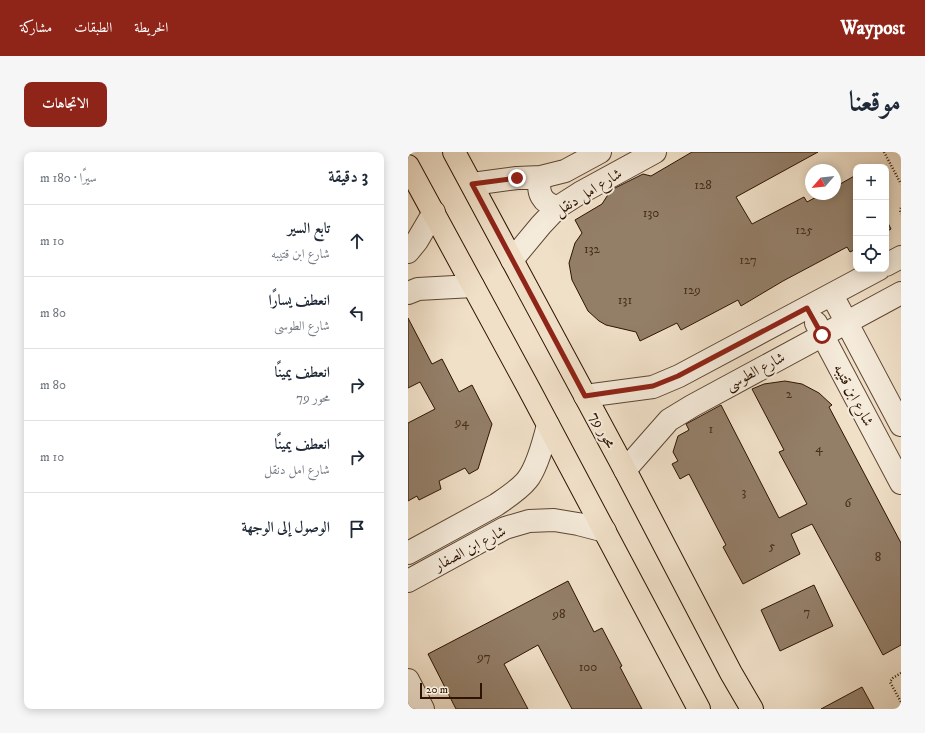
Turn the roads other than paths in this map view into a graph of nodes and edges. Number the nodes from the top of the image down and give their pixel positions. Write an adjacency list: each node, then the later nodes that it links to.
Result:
1 (454, 152): 6 (main road, محور 79)
2 (600, 152): 5 (street, شارع امل دنقل)
3 (655, 152): 7 (street, شارع امل دنقل)
4 (408, 166): 8 (main road)
5 (541, 177): 6 (street, شارع امل دنقل); 7 (street)
6 (472, 184): 11 (main road, محور 79)
7 (558, 207): 11 (street, شارع امل دنقل)
8 (434, 212): 9 (street); 14 (main road)
9 (408, 252)
10 (901, 257): 12 (street)
11 (512, 260): 21 (main road, محور 79)
12 (889, 263)
13 (874, 272): 17 (street, شارع الطوسى)
14 (473, 286): 15 (street); 22 (main road)
15 (408, 293)
16 (901, 293): 19 (street, شارع الطوسى)
17 (832, 295): 18 (street, شارع الطوسى); 19 (street, شارع ابن قتيبه)
18 (807, 308): 20 (street, شارع ابن قتيبه); 21 (street, شارع الطوسى)
19 (846, 322): 20 (street, شارع الطوسى); 23 (street, شارع ابن قتيبه)
20 (822, 335): 24 (street, شارع الطوسى); 25 (street, شارع ابن قتيبه)
21 (585, 396): 24 (main road, محور 79)
22 (548, 425): 26 (main road); 27 (street, شارع ابن الصفار)
23 (901, 425)
24 (625, 470): 32 (main road, محور 79)
25 (901, 483)
26 (605, 531): 28 (street, شارع ابن الصفار); 31 (main road)
27 (408, 553)
28 (408, 581)
29 (408, 680): 30 (street)
30 (423, 709)
31 (699, 709)
32 (752, 709)

